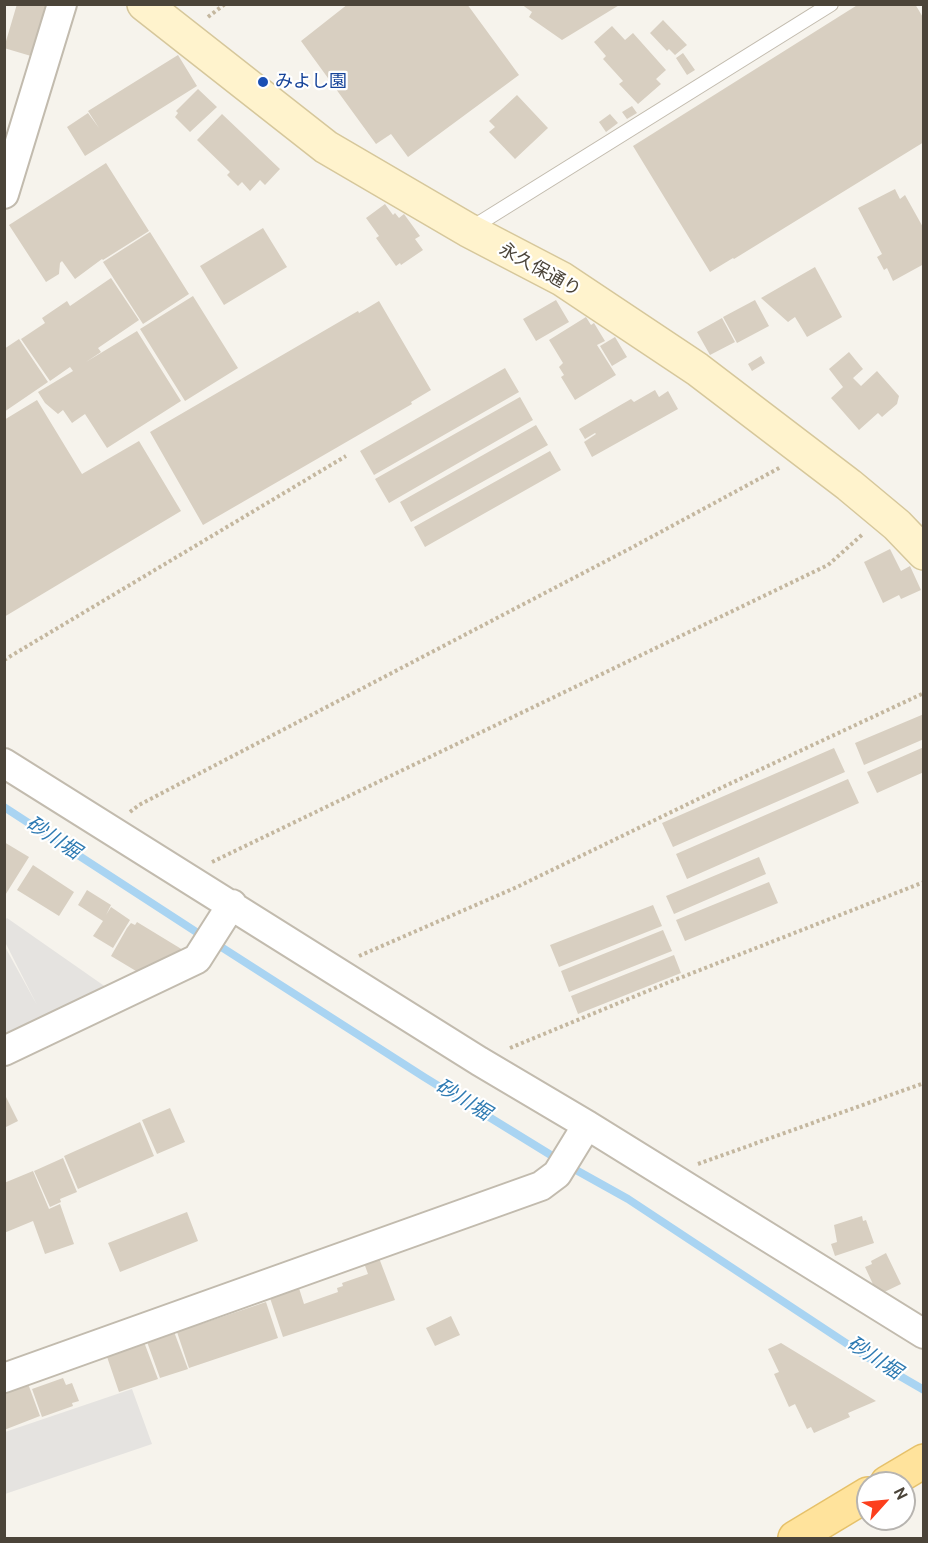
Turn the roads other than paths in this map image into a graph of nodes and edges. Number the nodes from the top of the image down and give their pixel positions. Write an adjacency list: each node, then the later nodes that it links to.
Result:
1 (62, 4): 4 (street)
2 (831, 4): 5 (lane)
3 (153, 7): 5 (street, 永久保通り)
4 (4, 194)
5 (468, 230): 6 (street, 永久保通り)
6 (924, 553)
7 (4, 763): 8 (street)
8 (229, 909): 9 (street); 10 (street)
9 (4, 1051)
10 (587, 1125): 11 (street); 12 (street)
11 (924, 1334)
12 (4, 1378)
13 (924, 1461): 14 (main road)
14 (907, 1471)
15 (856, 1501): 16 (main road)
16 (795, 1539)

